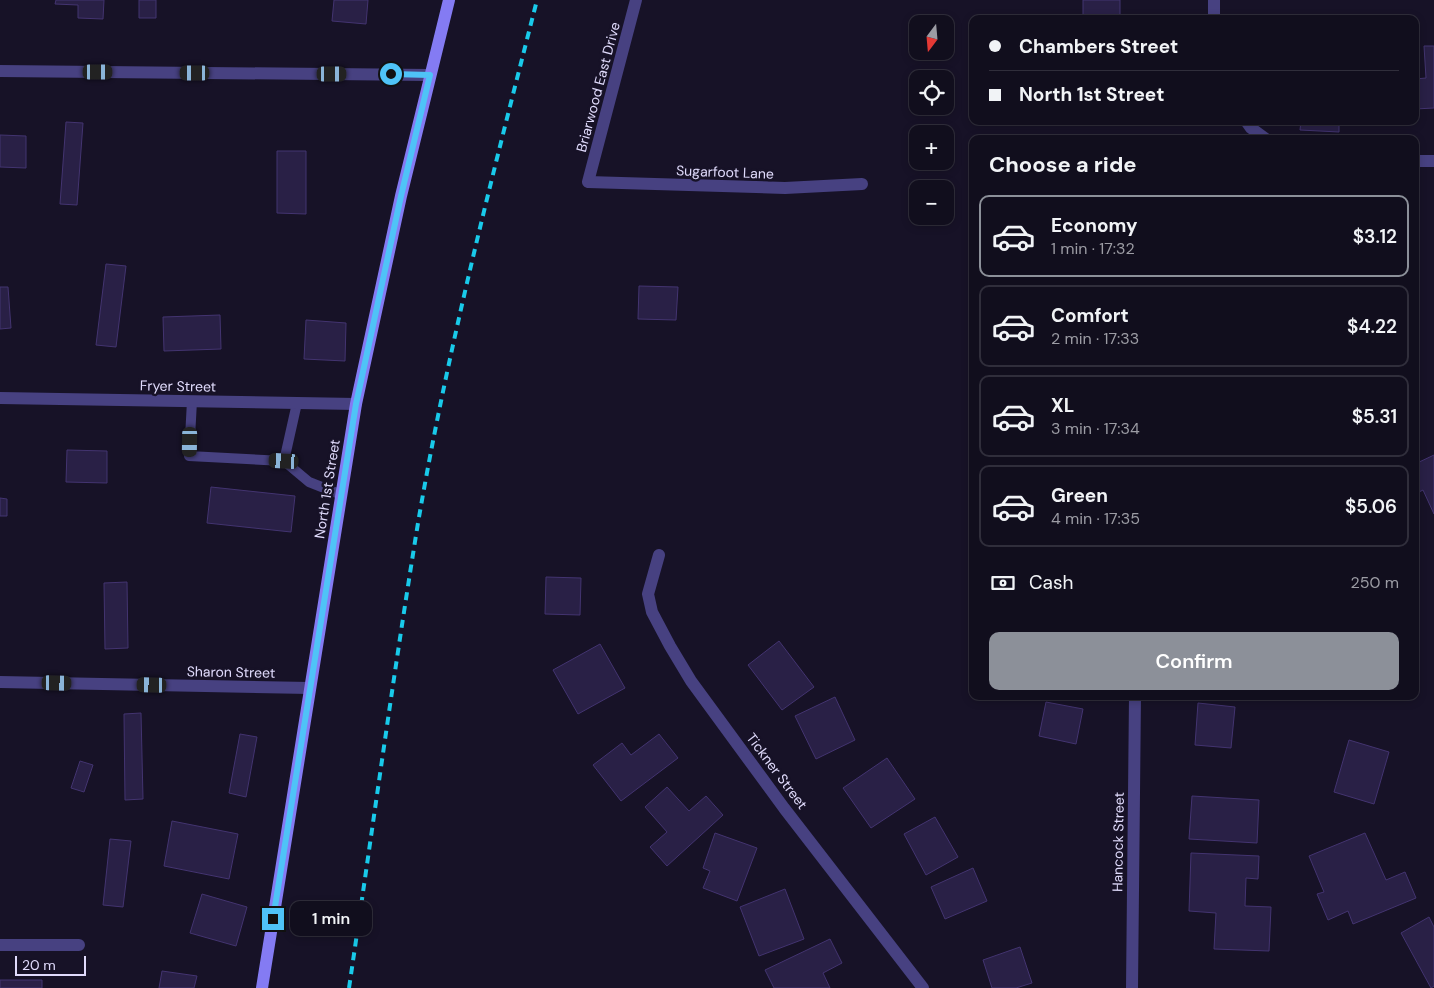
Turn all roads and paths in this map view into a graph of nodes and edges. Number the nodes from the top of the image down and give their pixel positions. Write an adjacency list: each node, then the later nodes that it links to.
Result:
1 (449, 0): 6 (street, North 1st Street)
2 (636, 0): 11 (street, Briarwood East Drive)
3 (1214, 0): 4 (street)
4 (1214, 15)
5 (0, 71): 6 (street)
6 (430, 75): 16 (street, North 1st Street)
7 (1249, 125): 8 (street)
8 (1261, 135)
9 (1419, 161): 10 (street)
10 (1434, 161)
11 (588, 182): 12 (street, Sugarfoot Lane)
12 (862, 184)
13 (0, 398): 14 (street, Fryer Street)
14 (192, 401): 15 (street, Fryer Street); 17 (lane)
15 (297, 403): 16 (street, Fryer Street); 17 (lane)
16 (356, 404): 18 (street, North 1st Street)
17 (284, 461): 18 (lane)
18 (342, 495): 21 (street, North 1st Street)
19 (659, 555): 26 (street, Tickner Street)
20 (0, 682): 21 (street, Sharon Street)
21 (310, 688): 25 (street, North 1st Street)
22 (1136, 700): 27 (street, Hancock Street)
23 (0, 945): 24 (street)
24 (79, 945)
25 (262, 988)
26 (923, 988)
27 (1132, 988)

